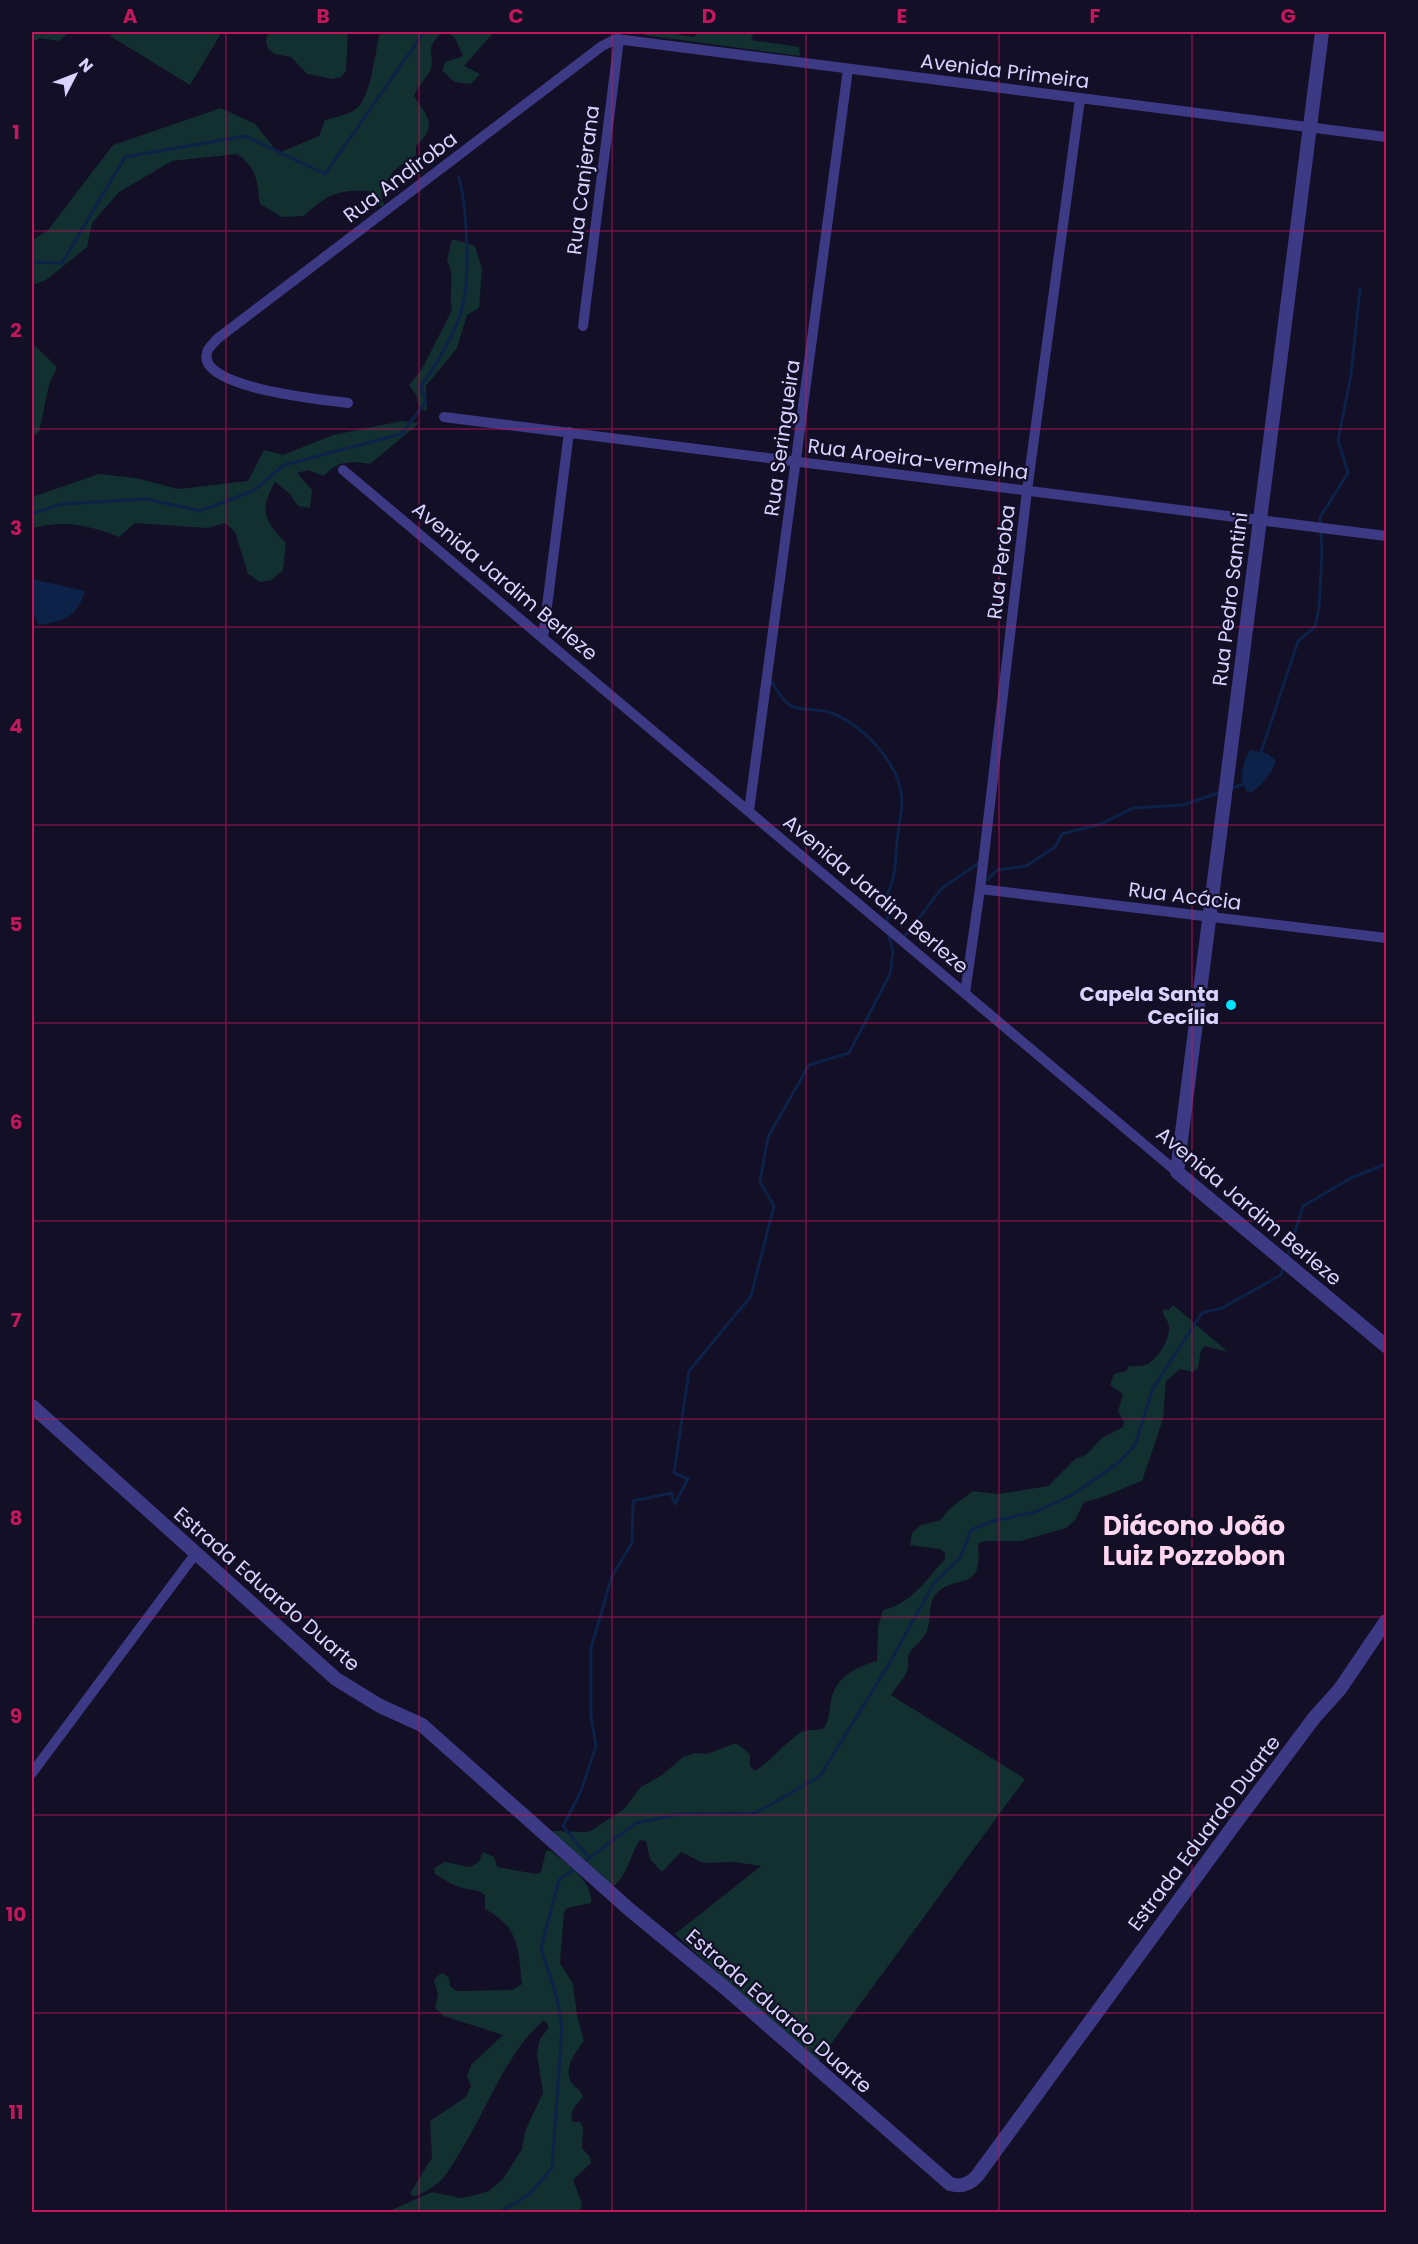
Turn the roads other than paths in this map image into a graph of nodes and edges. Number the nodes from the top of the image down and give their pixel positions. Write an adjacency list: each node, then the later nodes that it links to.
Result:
1 (1322, 32): 5 (street, Rua Pedro Santini)
2 (620, 39): 3 (street, Avenida Primeira); 7 (street, Rua Canjerana); 8 (street, Rua Andiroba)
3 (848, 69): 4 (street, Avenida Primeira); 11 (street, Rua Seringueira)
4 (1080, 99): 5 (street, Avenida Primeira); 13 (street, Rua Peroba)
5 (1309, 128): 6 (street, Avenida Primeira); 14 (street, Rua Pedro Santini)
6 (1386, 137)
7 (583, 326)
8 (348, 403)
9 (444, 417): 10 (street, Rua Aroeira-vermelha)
10 (569, 432): 11 (street, Rua Aroeira-vermelha); 16 (street)
11 (798, 461): 13 (street, Rua Aroeira-vermelha); 17 (street, Rua Seringueira)
12 (343, 470): 16 (street, Avenida Jardim Berleze)
13 (1027, 491): 14 (street, Rua Aroeira-vermelha); 18 (street, Rua Peroba)
14 (1259, 520): 15 (street, Rua Aroeira-vermelha); 19 (street, Rua Pedro Santini)
15 (1386, 536)
16 (543, 638): 17 (street, Avenida Jardim Berleze)
17 (749, 812): 21 (street, Avenida Jardim Berleze)
18 (980, 889): 19 (street, Rua Acácia); 21 (street, Rua Peroba)
19 (1209, 917): 20 (street, Rua Acácia); 22 (street, Rua Pedro Santini)
20 (1386, 938)
21 (964, 993): 22 (street, Avenida Jardim Berleze)
22 (1177, 1172): 23 (street, Avenida Jardim Berleze)
23 (1386, 1345)
24 (32, 1406): 25 (street, Estrada Eduardo Duarte)
25 (196, 1553): 26 (street, Estrada Eduardo Duarte); 27 (street)
26 (1386, 1621)
27 (32, 1773)

